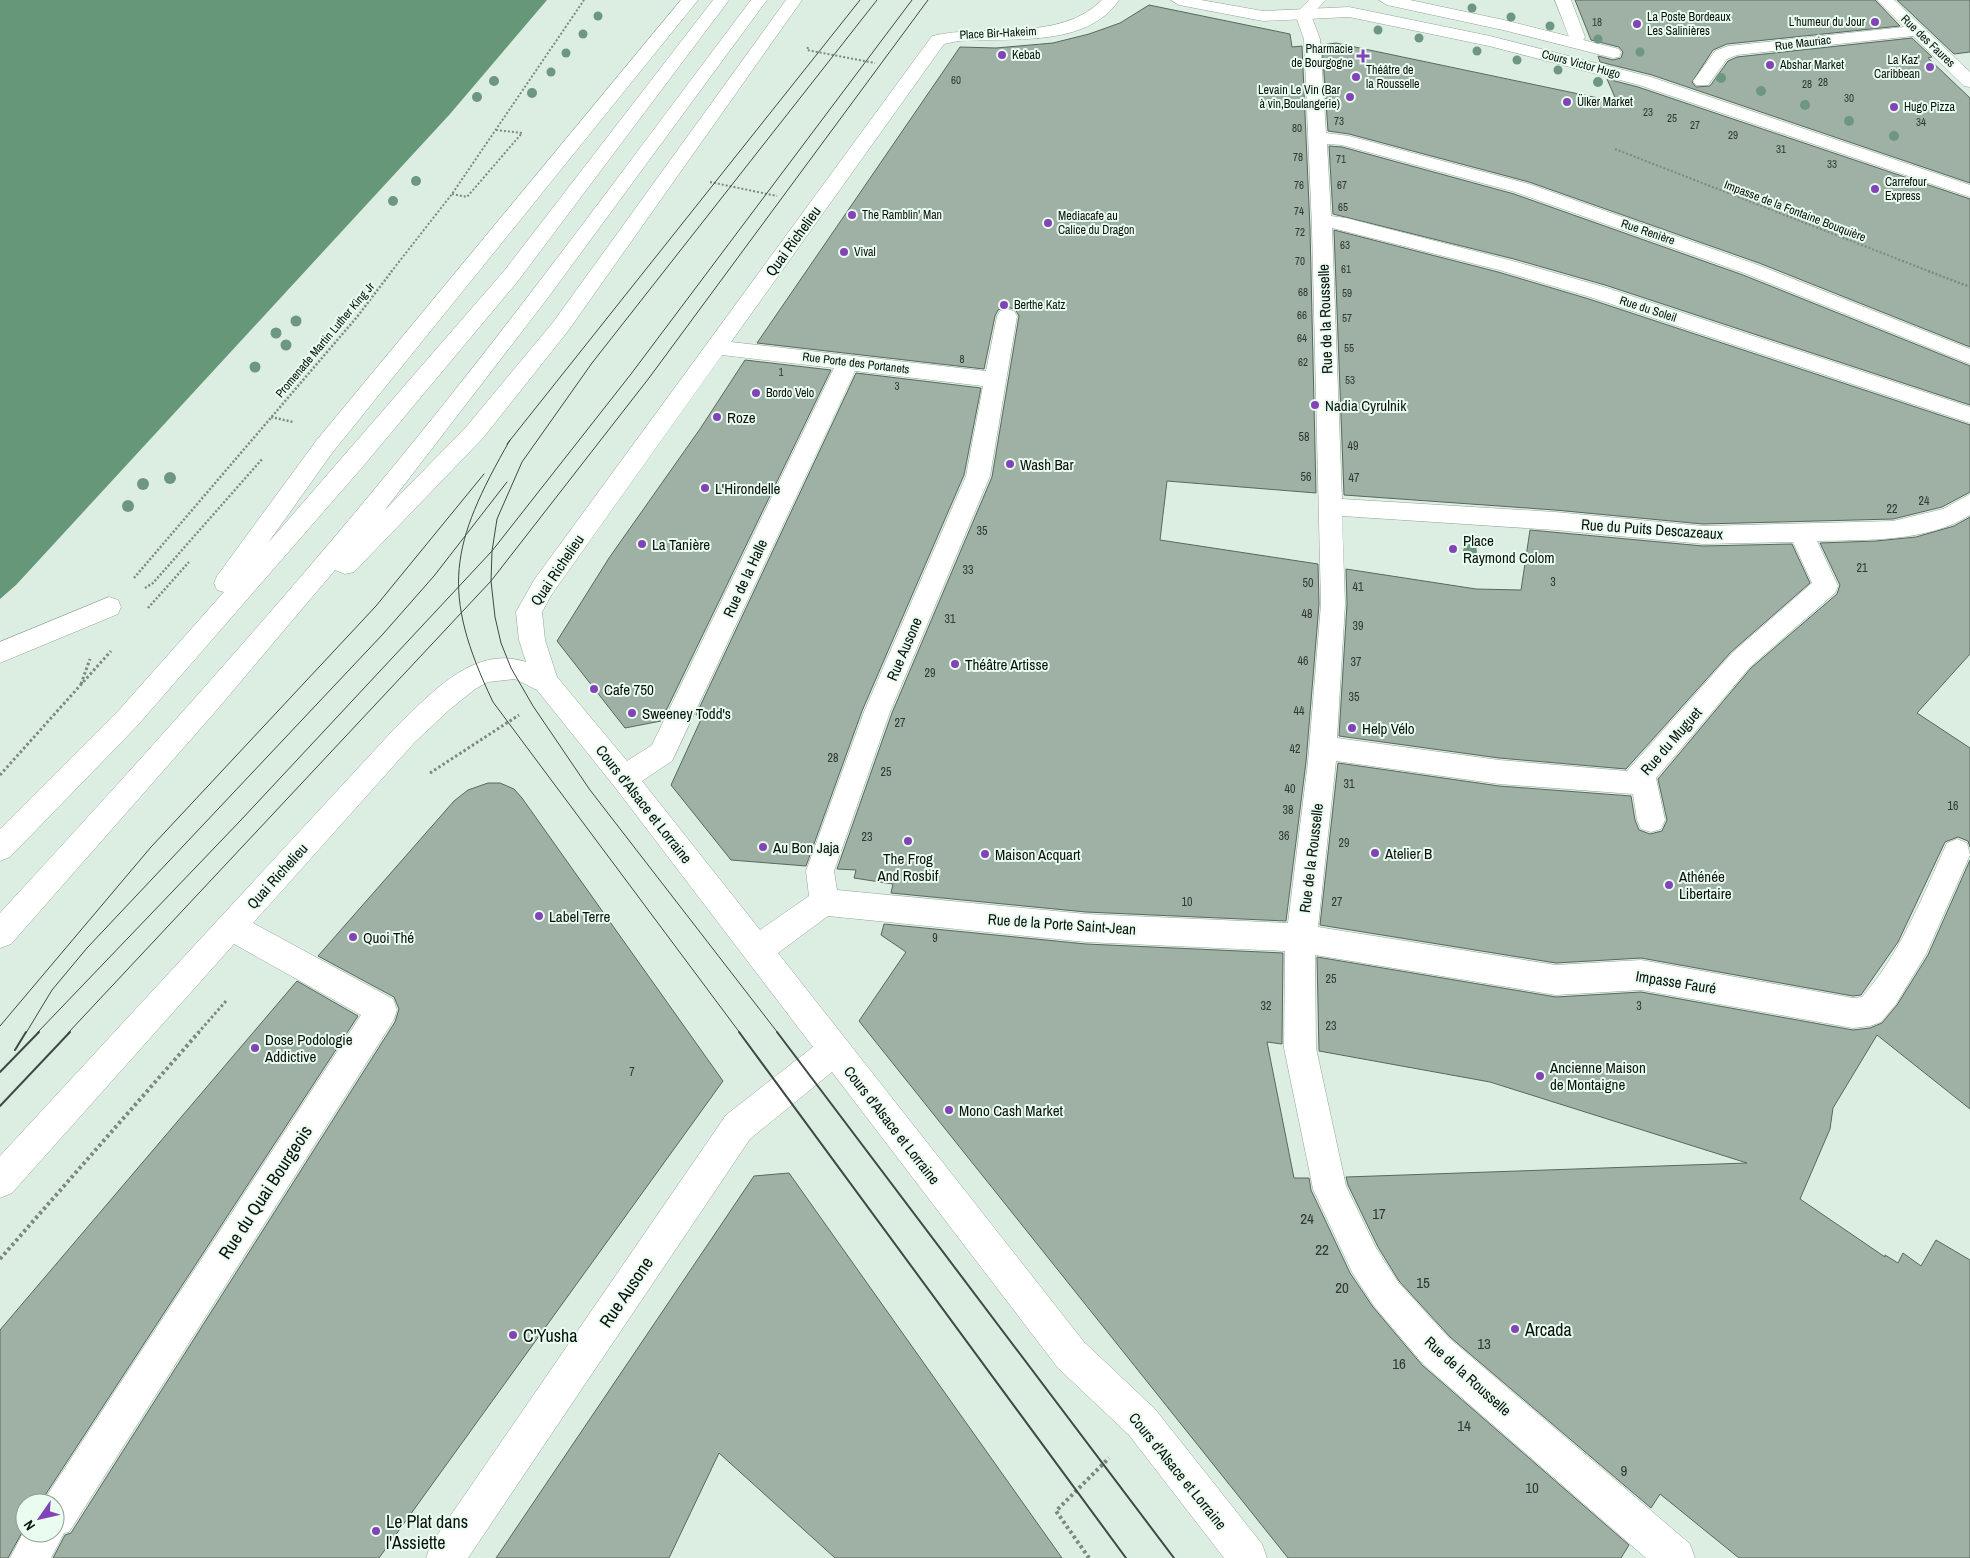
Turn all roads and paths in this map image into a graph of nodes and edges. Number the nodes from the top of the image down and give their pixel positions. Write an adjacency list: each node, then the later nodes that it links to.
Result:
1 (584, 0): 22 (path, Promenade Martin Luther King Jr)
2 (690, 0): 45 (street)
3 (721, 0): 45 (street)
4 (759, 0): 46 (street)
5 (794, 0): 46 (street)
6 (1110, 0): 13 (street, Place Bir-Hakeim)
7 (1179, 0): 11 (street, Cours Victor Hugo)
8 (1387, 0): 15 (street, Cours Victor Hugo)
9 (1563, 0): 15 (street)
10 (1885, 0): 12 (street, Rue des Faures)
11 (1311, 7): 23 (street, Rue de la Rousselle); 26 (street, Cours Victor Hugo)
12 (1918, 31): 19 (street, Rue Mauriac); 20 (street, Rue des Faures)
13 (938, 40): 32 (street, Quai Richelieu)
14 (810, 42): 17 (path)
15 (1574, 42): 16 (street, Cours Victor Hugo)
16 (1631, 59)
17 (881, 64)
18 (1685, 76): 19 (street)
19 (1702, 81): 21 (street)
20 (1970, 82)
21 (1720, 88)
22 (496, 130): 27 (path, Promenade Martin Luther King Jr); 27 (path)
23 (1317, 138): 29 (street, Rue de la Rousselle); 33 (street, Rue Renière)
24 (1615, 150): 30 (path, Impasse de la Fontaine Bouquière)
25 (704, 181): 28 (path)
26 (1970, 192)
27 (452, 194): 37 (path, Promenade Martin Luther King Jr)
28 (782, 197)
29 (1321, 221): 36 (street, Rue du Soleil); 40 (street, Rue de la Rousselle)
30 (1970, 288)
31 (1007, 316): 35 (street, Rue Ausone)
32 (717, 347): 34 (street, Rue Porte des Portanets); 44 (street, Quai Richelieu)
33 (1970, 357)
34 (848, 362): 35 (street, Rue Porte des Portanets); 49 (street, Rue de la Halle)
35 (996, 380): 54 (street, Rue Ausone)
36 (1970, 415)
37 (271, 417): 38 (path); 42 (path, Promenade Martin Luther King Jr)
38 (295, 422)
39 (1970, 503): 41 (street, Rue du Puits Descazeaux)
40 (1330, 507): 41 (street, Rue du Puits Descazeaux); 47 (street, Rue de la Rousselle)
41 (1801, 532): 50 (street, Rue du Muguet)
42 (109, 607): 43 (street); 48 (path, Promenade Martin Luther King Jr)
43 (0, 653)
44 (546, 682): 49 (street, Cours d'Alsace et Lorraine); 55 (street, Quai Richelieu)
45 (128, 718): 52 (street)
46 (181, 734): 56 (street)
47 (1323, 748): 50 (street, Rue du Muguet); 57 (street, Rue de la Rousselle)
48 (0, 775)
49 (624, 778): 58 (street, Cours d'Alsace et Lorraine)
50 (1639, 778): 51 (street, Rue du Muguet)
51 (1651, 820)
52 (0, 848)
53 (1957, 852): 57 (street, Impasse Fauré)
54 (824, 902): 57 (street, Rue de la Porte Saint-Jean); 58 (street)
55 (231, 927): 60 (street, Quai Richelieu); 62 (street, Rue du Quai Bourgeois)
56 (0, 934)
57 (1301, 939): 68 (street, Rue de la Rousselle)
58 (757, 950): 59 (street, Cours d'Alsace et Lorraine)
59 (834, 1050): 61 (street, Cours d'Alsace et Lorraine); 65 (street, Rue Ausone)
60 (0, 1181)
61 (1142, 1422): 66 (path); 67 (street, Cours d'Alsace et Lorraine)
62 (65, 1502)
63 (39, 1543): 64 (street)
64 (29, 1558)
65 (445, 1558)
66 (1090, 1558)
67 (1248, 1558)
68 (1676, 1558)

